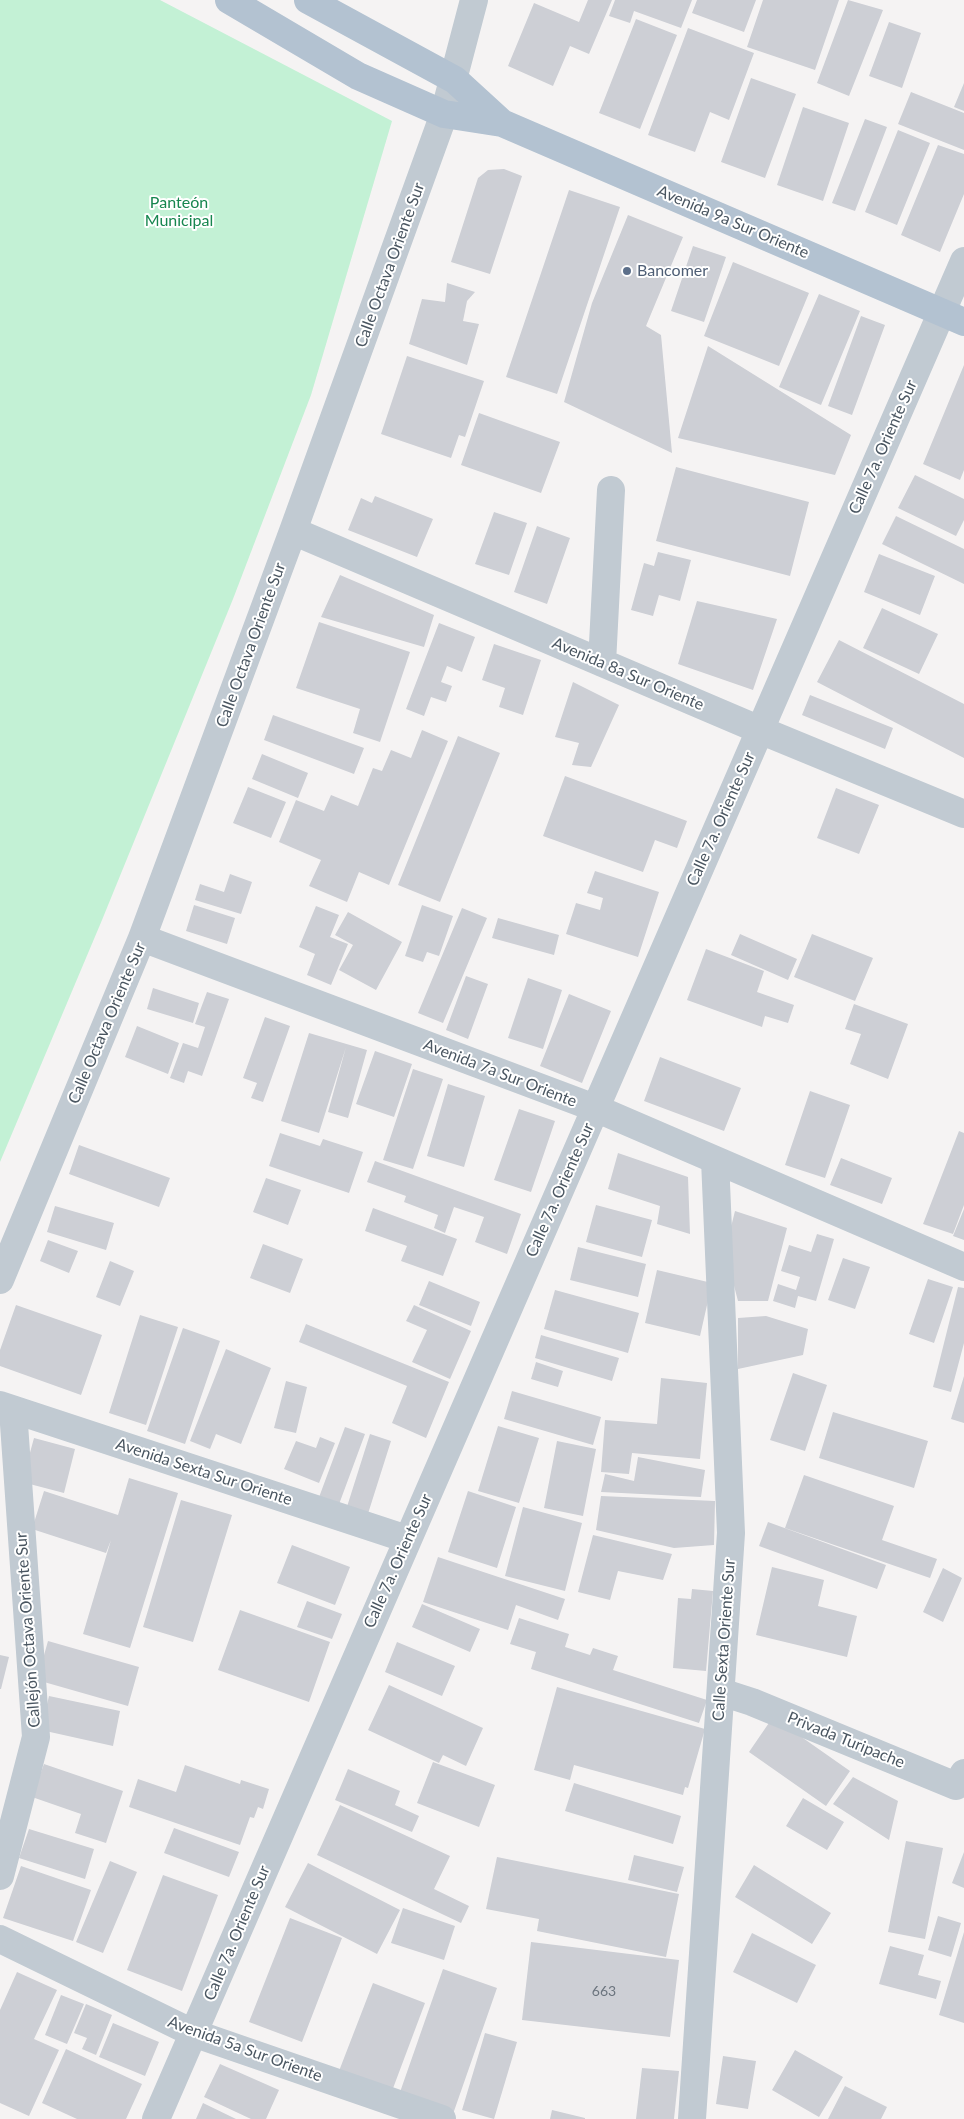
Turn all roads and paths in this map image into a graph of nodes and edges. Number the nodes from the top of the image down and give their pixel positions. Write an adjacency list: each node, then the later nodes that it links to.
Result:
1 (229, 0): 5 (main road, Avenida 9a Sur Oriente)
2 (308, 0): 4 (main road, Avenida 9a Sur Oriente)
3 (474, 0): 4 (street, Calle Octava Oriente Sur)
4 (455, 80): 5 (street, Calle Octava Oriente Sur); 6 (main road, Avenida 9a Sur Oriente)
5 (444, 114): 6 (main road, Avenida 9a Sur Oriente); 10 (street, Calle Octava Oriente Sur)
6 (502, 123): 8 (main road, Avenida 9a Sur Oriente)
7 (964, 261): 8 (street, Calle 7a. Oriente Sur)
8 (953, 317): 12 (street, Calle 7a. Oriente Sur)
9 (611, 490): 11 (street)
10 (293, 531): 11 (street, Avenida 8a Sur Oriente); 14 (street, Calle Octava Oriente Sur)
11 (602, 663): 12 (street, Avenida 8a Sur Oriente)
12 (760, 730): 13 (street, Avenida 8a Sur Oriente); 15 (street, Calle 7a. Oriente Sur)
13 (964, 814)
14 (142, 938): 15 (street, Avenida 7a Sur Oriente); 18 (street, Calle Octava Oriente Sur)
15 (595, 1108): 16 (street, Avenida 7a Sur Oriente); 20 (street, Calle 7a. Oriente Sur)
16 (715, 1160): 17 (street, Avenida 7a Sur Oriente); 21 (street, Calle Sexta Oriente Sur)
17 (964, 1267)
18 (0, 1280)
19 (6, 1407): 20 (street, Avenida Sexta Sur Oriente); 23 (street, Callejón Octava Oriente Sur)
20 (407, 1540): 25 (street, Calle 7a. Oriente Sur)
21 (721, 1692): 22 (street, Privada Turipache); 28 (street, Calle Sexta Oriente Sur)
22 (964, 1773)
23 (0, 1876)
24 (0, 1939): 25 (street, Avenida 5a Sur Oriente)
25 (193, 2033): 26 (street, Calle 7a. Oriente Sur); 27 (street, Avenida 5a Sur Oriente)
26 (156, 2119)
27 (442, 2119)
28 (692, 2119)

